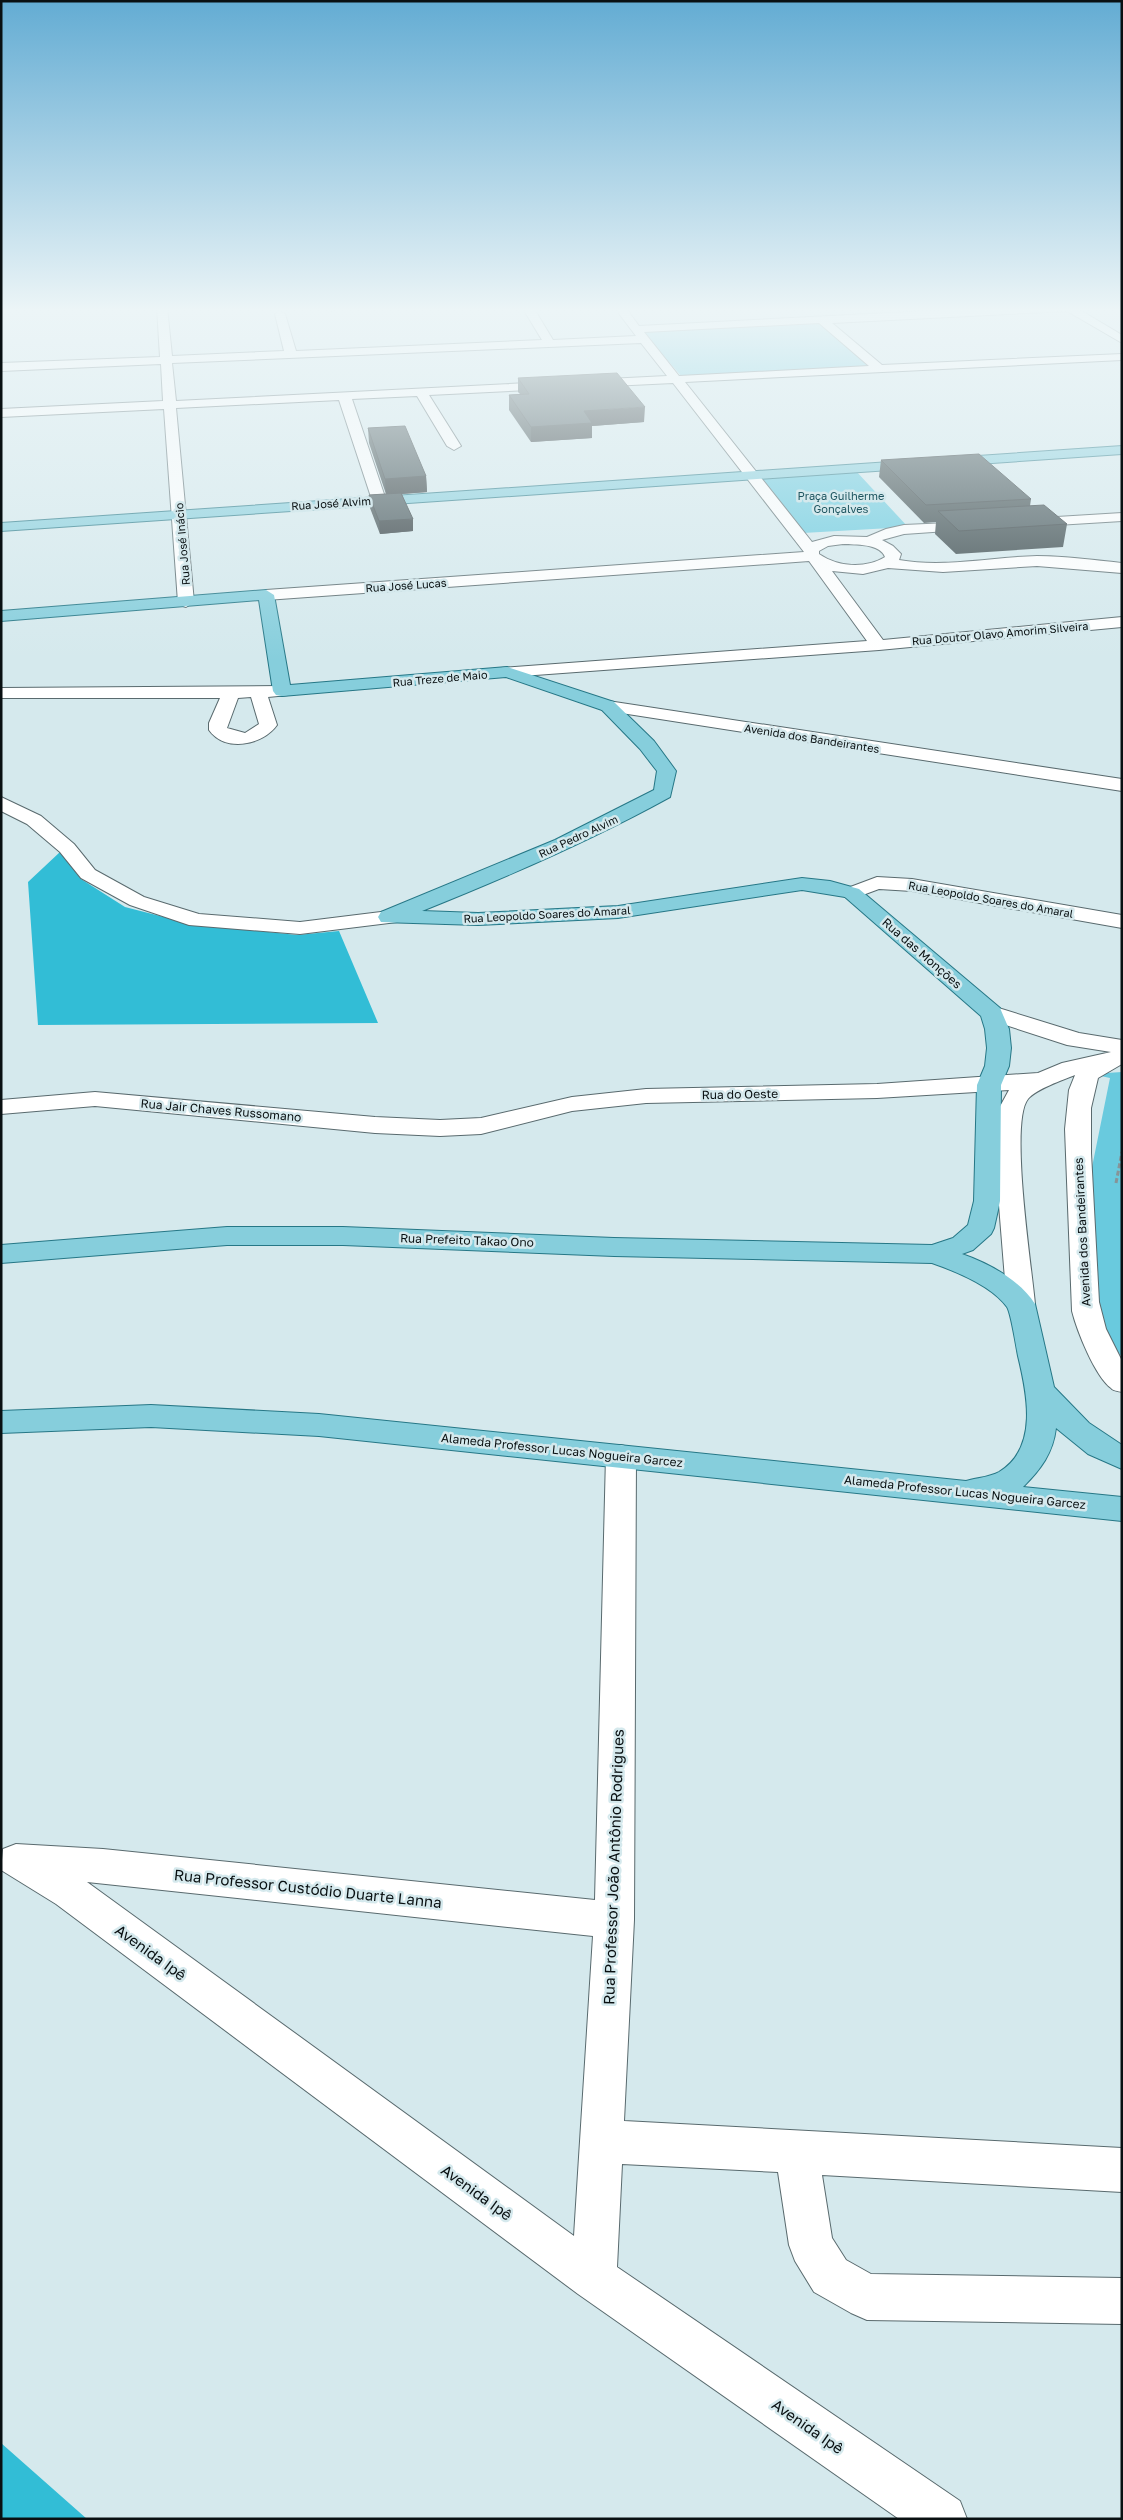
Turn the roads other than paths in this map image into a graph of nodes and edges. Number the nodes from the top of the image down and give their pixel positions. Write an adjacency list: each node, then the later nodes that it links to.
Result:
1 (172, 425): 9 (street, Rua José Inácio)
2 (354, 425): 8 (street)
3 (441, 425): 5 (street)
4 (711, 425): 7 (street)
5 (454, 446)
6 (1122, 450): 7 (main road, Rua José Alvim)
7 (751, 476): 8 (main road, Rua José Alvim); 15 (street)
8 (379, 500): 9 (main road, Rua José Alvim)
9 (179, 514): 13 (main road, Rua José Alvim); 21 (street, Rua José Inácio)
10 (1122, 517): 11 (street)
11 (1005, 524)
12 (986, 525): 14 (street)
13 (1, 527)
14 (868, 542): 15 (street); 16 (street)
15 (813, 556): 17 (street); 19 (street); 20 (street, Rua José Lucas)
16 (887, 563): 17 (street); 18 (street)
17 (865, 568): 19 (street)
18 (1122, 568)
19 (837, 588): 24 (street)
20 (266, 595): 21 (main road, Rua José Lucas); 26 (main road)
21 (186, 602): 22 (main road, Rua José Lucas)
22 (1, 616)
23 (1122, 622): 24 (street, Rua Doutor Olavo Amorim Silveira)
24 (879, 645): 25 (street, Rua Treze de Maio)
25 (507, 672): 26 (main road, Rua Treze de Maio); 30 (main road, Avenida dos Bandeirantes)
26 (282, 691): 29 (street, Rua Treze de Maio)
27 (1, 693): 28 (street, Rua Treze de Maio)
28 (231, 693): 29 (street, Rua Treze de Maio); 29 (street)
29 (258, 693)
30 (608, 706): 31 (street, Avenida dos Bandeirantes); 34 (main road, Rua Pedro Alvim)
31 (1122, 785)
32 (1, 803): 34 (street, Rua Leopoldo Soares do Amaral)
33 (852, 893): 34 (main road, Rua Leopoldo Soares do Amaral); 35 (street, Rua Leopoldo Soares do Amaral); 36 (main road, Rua das Monções)
34 (389, 917)
35 (1122, 922)
36 (992, 1012): 37 (street); 39 (main road)
37 (1119, 1054): 38 (street); 45 (street, Avenida dos Bandeirantes)
38 (1042, 1080): 39 (street, Rua do Oeste); 44 (street)
39 (989, 1085): 41 (street, Rua do Oeste); 43 (main road)
40 (1, 1107): 41 (street, Rua Jair Chaves Russomano)
41 (440, 1128)
42 (1, 1254): 43 (main road, Rua Prefeito Takao Ono)
43 (934, 1254): 44 (main road)
44 (1021, 1304): 46 (main road)
45 (1122, 1382)
46 (1042, 1392): 49 (main road); 50 (main road)
47 (1, 1422): 48 (main road, Alameda Professor Lucas Nogueira Garcez)
48 (621, 1456): 50 (main road, Alameda Professor Lucas Nogueira Garcez); 53 (street, Rua Professor João Antônio Rodrigues)
49 (1122, 1458)
50 (968, 1492): 51 (main road, Alameda Professor Lucas Nogueira Garcez)
51 (1122, 1508)
52 (8, 1861): 53 (street, Rua Professor Custódio Duarte Lanna); 57 (street, Avenida Ipê)
53 (614, 1920): 54 (street, Rua Professor João Antônio Rodrigues)
54 (602, 2141): 55 (street); 57 (street, Rua Professor João Antônio Rodrigues)
55 (796, 2152): 56 (street); 58 (street)
56 (1122, 2170)
57 (594, 2278): 59 (street, Avenida Ipê)
58 (1122, 2301)
59 (942, 2519)

